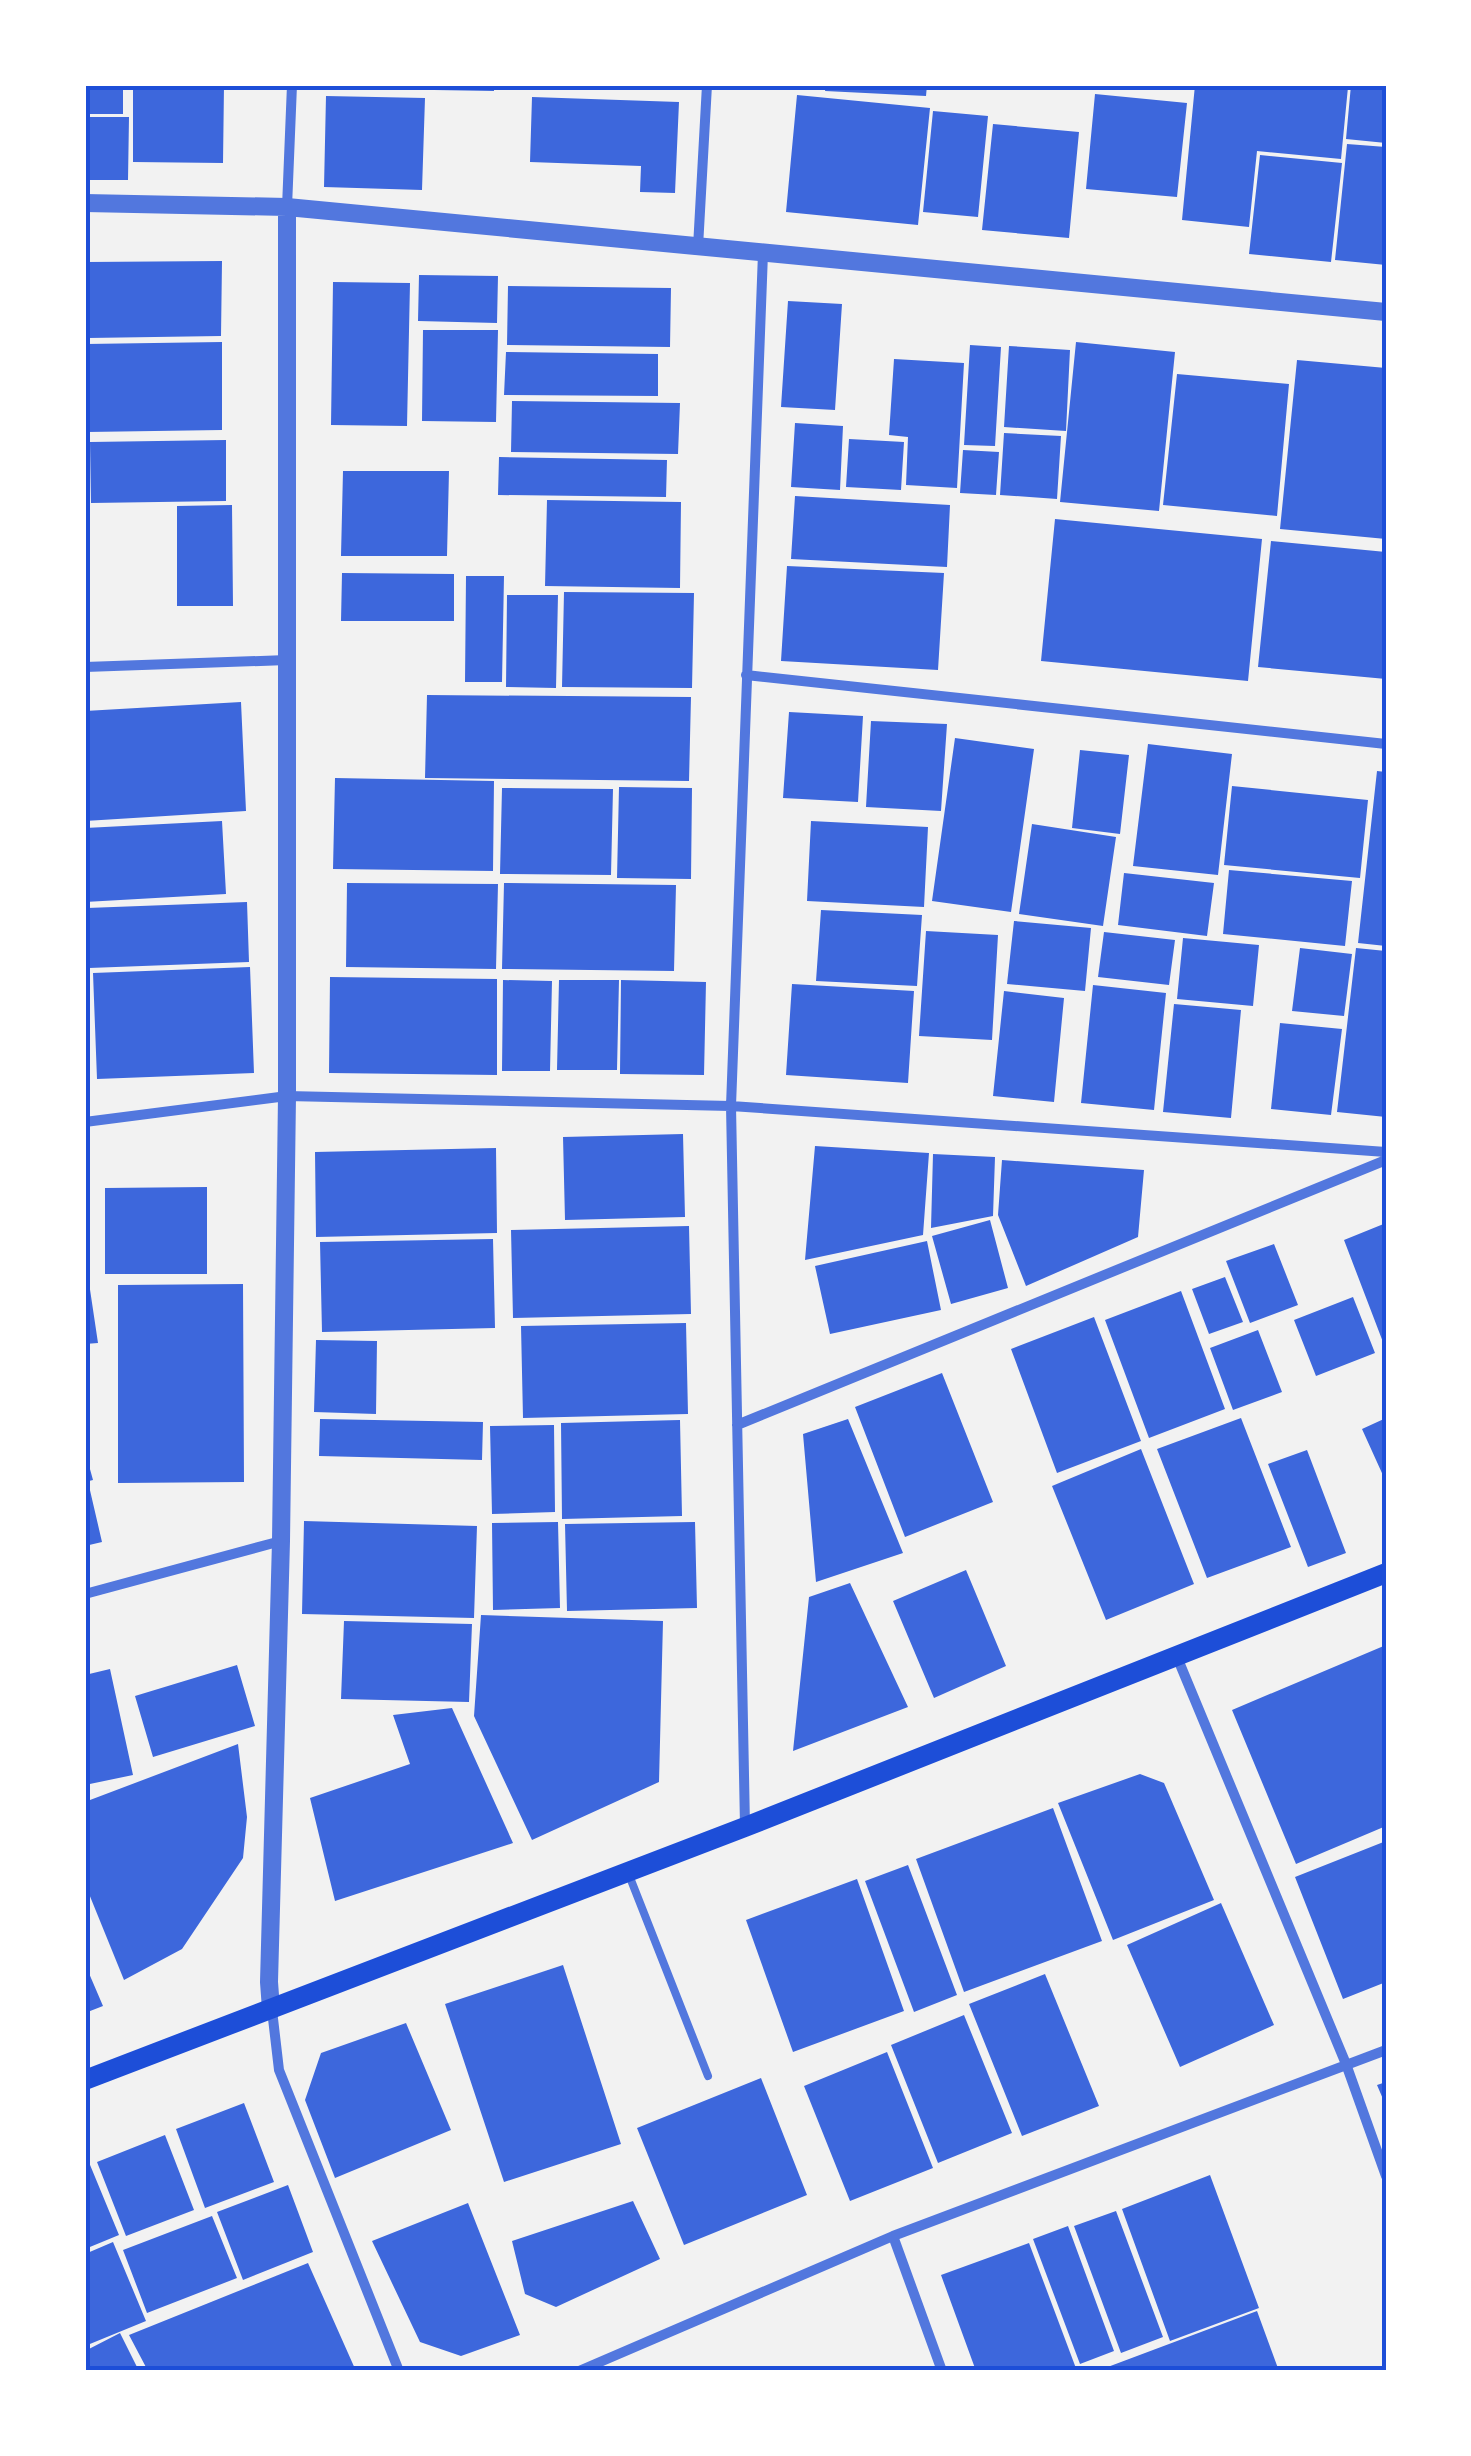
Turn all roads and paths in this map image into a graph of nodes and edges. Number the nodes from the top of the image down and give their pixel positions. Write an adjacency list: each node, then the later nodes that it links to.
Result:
1 (292, 85): 4 (street)
2 (707, 85): 5 (street)
3 (85, 202): 4 (street)
4 (288, 207): 5 (street); 8 (street)
5 (698, 247): 6 (street)
6 (763, 253): 7 (street); 10 (street)
7 (1386, 312)
8 (286, 660): 9 (street); 12 (street)
9 (85, 667)
10 (746, 674): 11 (street); 13 (street)
11 (1386, 744)
12 (286, 1096): 13 (street); 14 (street); 18 (street)
13 (731, 1106): 15 (street); 17 (street)
14 (85, 1122)
15 (1386, 1152)
16 (1386, 1160): 17 (street)
17 (737, 1425): 22 (street)
18 (281, 1542): 20 (street); 24 (street)
19 (1386, 1573): 21 (main road)
20 (85, 1594)
21 (1177, 1656): 22 (main road); 26 (street)
22 (745, 1827): 23 (main road)
23 (628, 1871): 24 (main road); 27 (lane)
24 (272, 2009): 28 (main road); 31 (street)
25 (1386, 2050): 26 (street)
26 (1346, 2064): 29 (street); 30 (street)
27 (708, 2076)
28 (85, 2080)
29 (1386, 2176)
30 (893, 2236): 32 (street); 33 (street)
31 (399, 2371)
32 (579, 2371)
33 (942, 2371)

